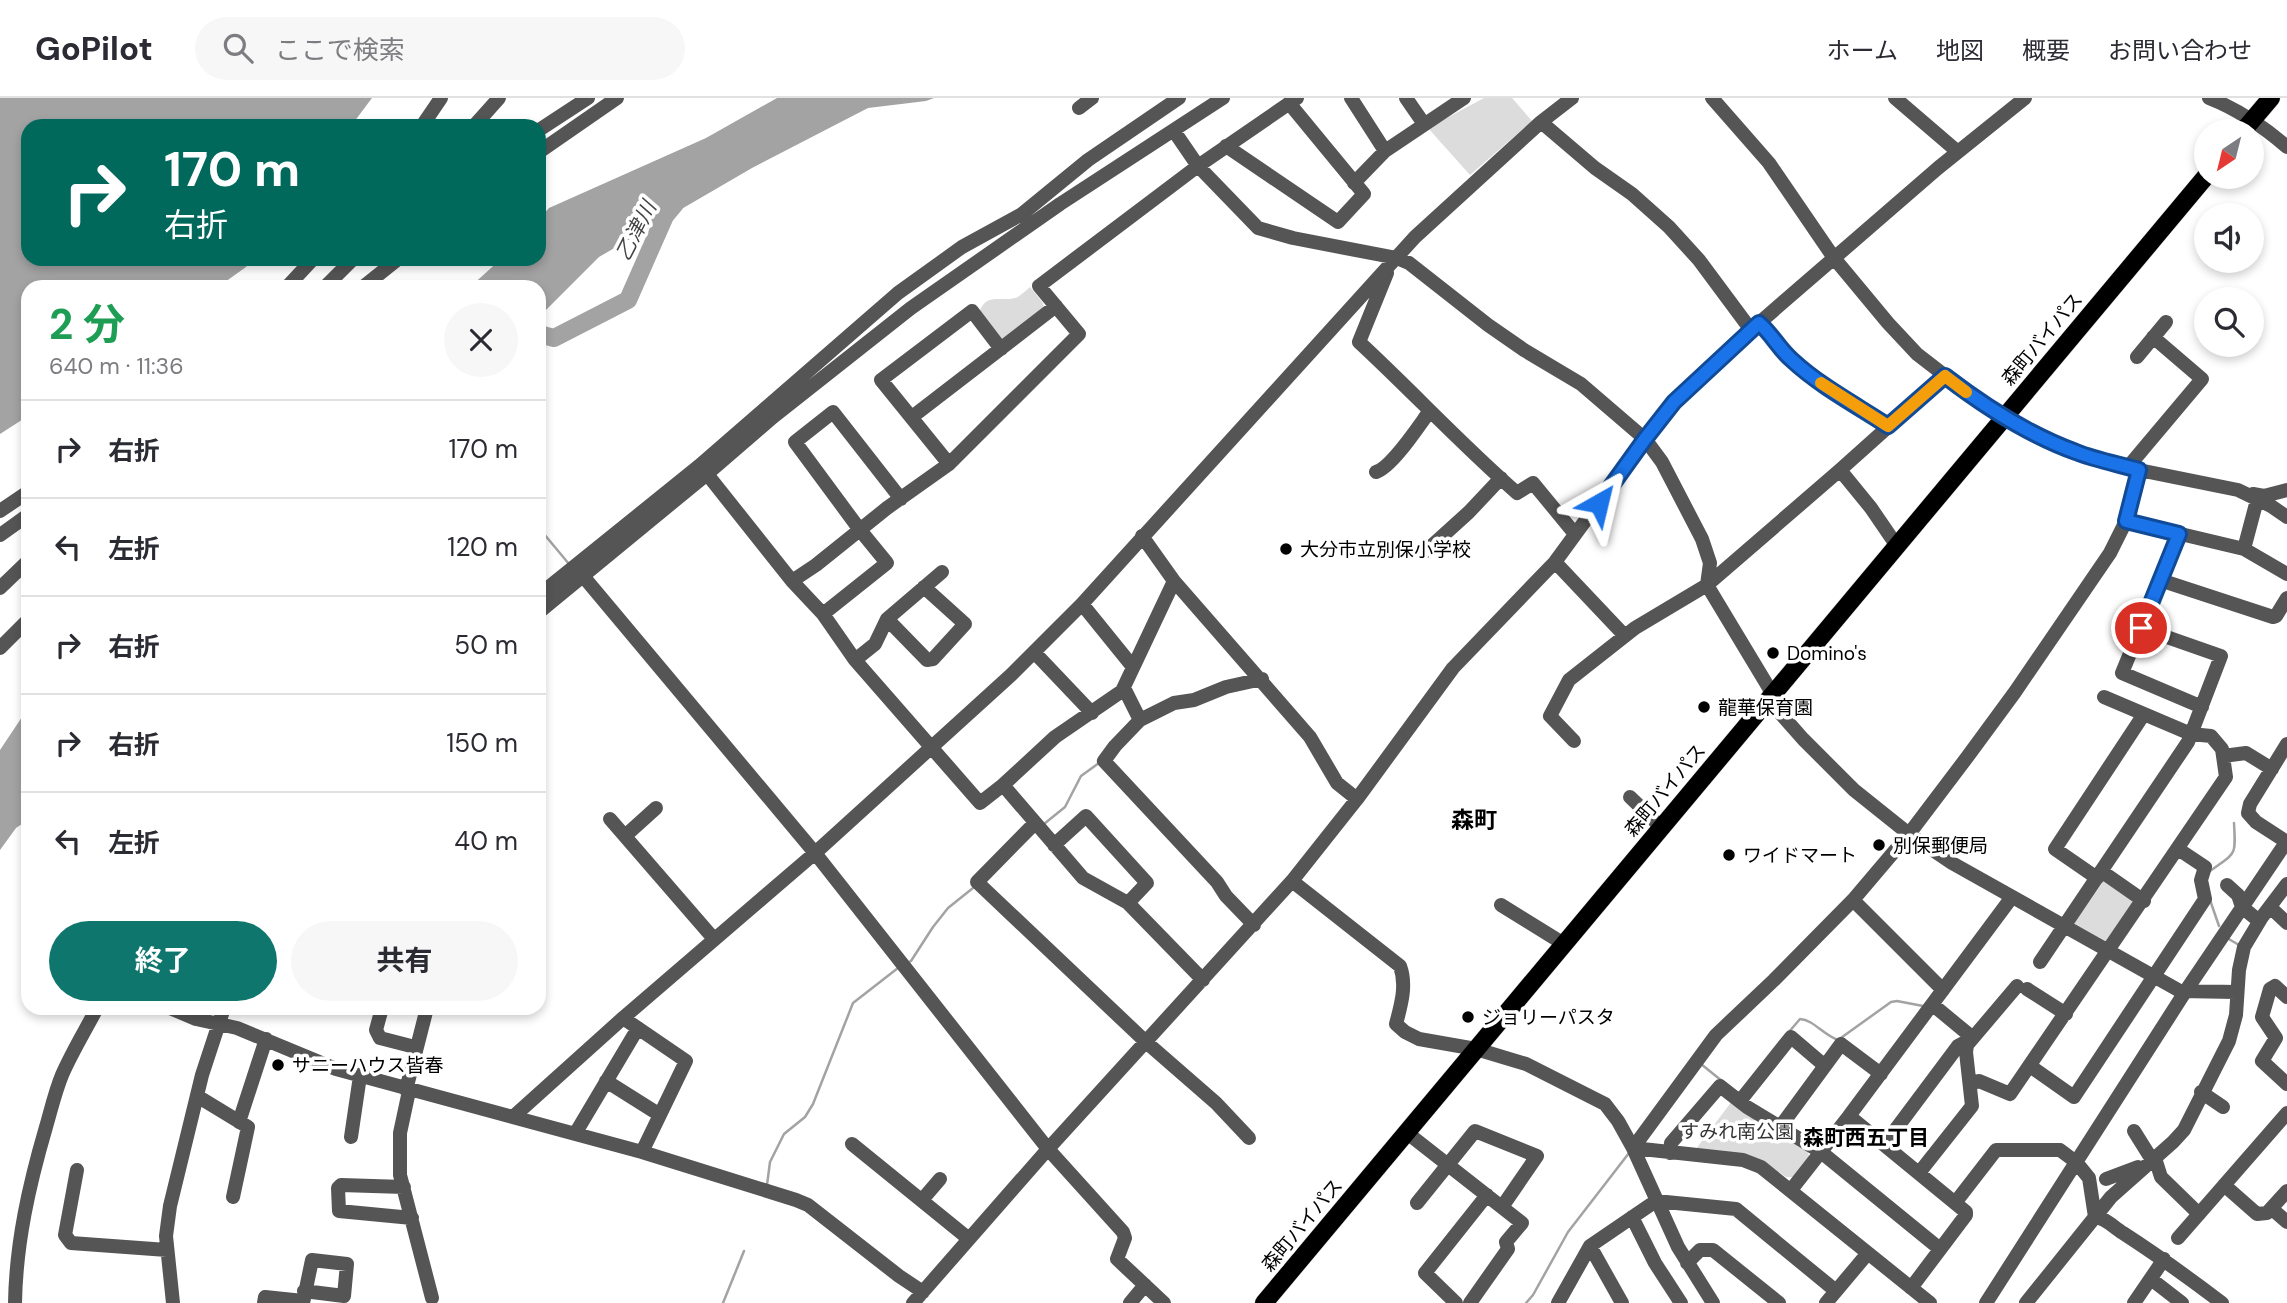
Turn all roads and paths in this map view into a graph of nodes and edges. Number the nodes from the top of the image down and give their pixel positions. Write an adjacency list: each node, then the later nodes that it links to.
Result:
1 (441, 98): 19 (street)
2 (499, 98): 20 (street)
3 (587, 98): 25 (street)
4 (617, 98): 29 (street)
5 (1092, 98): 18 (street)
6 (1179, 98): 90 (street)
7 (1223, 98): 26 (street)
8 (1351, 98): 31 (street)
9 (1406, 98): 24 (street)
10 (1464, 98): 24 (street)
11 (1572, 98): 23 (street)
12 (1712, 98): 36 (street)
13 (1895, 98): 32 (street)
14 (2025, 98): 32 (street)
15 (2209, 98): 21 (street)
16 (2271, 98): 22 (main road)
17 (1293, 101): 28 (street); 34 (street)
18 (1079, 108)
19 (427, 119)
20 (480, 119)
21 (2241, 119)
22 (2253, 119)
23 (1541, 122): 37 (street); 46 (street)
24 (1424, 124): 31 (street)
25 (546, 125)
26 (1174, 131): 33 (street); 60 (street)
27 (2264, 132): 30 (street)
28 (1226, 146): 33 (street); 34 (street)
29 (546, 147)
30 (2287, 147)
31 (1385, 151): 34 (street)
32 (1958, 152): 36 (street)
33 (1198, 166): 37 (street); 44 (street)
34 (1354, 183)
35 (2194, 189): 52 (main road, 森町バイパス)
36 (1835, 258): 46 (street); 50 (street)
37 (1393, 262): 51 (street); 55 (street); 75 (street)
38 (306, 266): 41 (street)
39 (346, 266): 42 (street)
40 (389, 266): 43 (street)
41 (294, 280)
42 (332, 280)
43 (372, 280)
44 (1056, 306): 48 (street); 56 (street)
45 (2166, 322): 47 (street)
46 (1755, 326): 54 (street); 55 (street)
47 (2154, 337): 49 (street); 57 (street)
48 (1001, 348): 53 (street); 53 (street)
49 (2137, 357)
50 (1945, 376): 52 (street); 54 (street)
51 (1429, 412): 59 (street); 61 (street)
52 (2004, 417): 57 (street); 76 (main road, 森町バイパス)
53 (912, 418): 56 (street)
54 (1888, 426): 58 (street)
55 (1645, 439): 73 (street); 87 (street)
56 (949, 464): 65 (street)
57 (2133, 468): 63 (street); 70 (street)
58 (1840, 470): 76 (street); 87 (street)
59 (1376, 472)
60 (707, 474): 83 (street); 85 (street)
61 (1501, 478): 73 (street); 78 (street)
62 (2287, 490): 63 (street)
63 (2238, 491): 66 (street)
64 (21, 497): 67 (street)
65 (901, 499): 71 (street); 71 (street)
66 (2258, 500): 68 (street); 77 (street)
67 (0, 511)
68 (2287, 517)
69 (21, 520): 72 (street)
70 (2126, 521): 74 (street); 124 (street)
71 (860, 530): 85 (street); 94 (street)
72 (0, 534)
73 (1575, 534): 79 (street)
74 (2179, 534): 77 (street); 84 (street)
75 (1142, 536): 86 (street); 92 (street)
76 (1897, 545): 106 (main road, 森町バイパス)
77 (2244, 549): 82 (street)
78 (1426, 551)
79 (1555, 562): 98 (street); 119 (street)
80 (21, 568): 89 (street)
81 (942, 572): 88 (street)
82 (2287, 574)
83 (583, 576): 93 (street); 129 (street)
84 (2160, 580): 91 (street); 97 (street)
85 (792, 581): 94 (street)
86 (1174, 581): 102 (street); 103 (street)
87 (1707, 585): 98 (street); 106 (street)
88 (924, 587): 95 (street); 95 (street)
89 (0, 588)
90 (546, 589)
91 (2287, 598)
92 (1082, 604): 100 (street); 102 (street)
93 (546, 606)
94 (823, 614): 101 (street)
95 (887, 619): 101 (street)
96 (21, 627): 99 (street)
97 (2141, 628): 107 (street); 107 (street)
98 (1625, 636): 112 (street)
99 (0, 648)
100 (1034, 652): 108 (street); 114 (street)
101 (855, 660): 114 (street)
102 (1133, 667): 104 (street)
103 (1262, 679): 110 (street); 119 (street)
104 (1124, 688): 108 (street); 110 (street)
105 (2104, 697): 109 (street)
106 (1772, 701): 123 (main road, 森町バイパス); 124 (street)
107 (2202, 707): 111 (street)
108 (1092, 713): 117 (street)
109 (2144, 714): 111 (street); 130 (street)
110 (1140, 720): 143 (street)
111 (2191, 734): 115 (street); 130 (street)
112 (1574, 741)
113 (2287, 744): 116 (street)
114 (931, 747): 117 (street); 129 (street)
115 (2224, 756): 116 (street); 128 (street)
116 (2272, 769): 126 (street)
117 (1003, 785): 122 (street)
118 (1630, 797): 123 (street)
119 (1357, 799): 131 (street)
120 (656, 808): 125 (street)
121 (610, 819): 125 (street)
122 (1035, 823): 127 (street); 167 (street)
123 (1661, 827): 146 (main road, 森町バイパス)
124 (1909, 834): 134 (street); 135 (street)
125 (625, 836): 145 (street)
126 (2287, 841): 139 (street)
127 (1054, 845): 137 (street); 137 (street)
128 (2178, 849): 136 (street); 149 (street)
129 (815, 853): 145 (street); 196 (street)
130 (2099, 875): 136 (street); 144 (street)
131 (1292, 881): 143 (street); 168 (street)
132 (2287, 884): 140 (street)
133 (2227, 885): 139 (street)
134 (2012, 897): 144 (street); 151 (street)
135 (1853, 900): 151 (street); 195 (street)
136 (2144, 901): 147 (street)
137 (1128, 902): 150 (street)
138 (1501, 905): 146 (street)
139 (2242, 906): 141 (street); 152 (street)
140 (2270, 907): 141 (street); 142 (street)
141 (2259, 921): 153 (street)
142 (2287, 923)
143 (1254, 925): 150 (street)
144 (2065, 926): 147 (street); 148 (street)
145 (714, 939): 162 (street)
146 (1564, 944): 168 (main road, 森町バイパス)
147 (2109, 951): 149 (street); 156 (street)
148 (2040, 962)
149 (2153, 976): 152 (street); 171 (street)
150 (1203, 980): 167 (street)
151 (1943, 990): 155 (street)
152 (2185, 992): 153 (street); 200 (street)
153 (2236, 992): 178 (street)
154 (2287, 997): 176 (street)
155 (1933, 1005): 165 (street); 172 (street)
156 (2066, 1014): 165 (street); 171 (street)
157 (92, 1015): 239 (street)
158 (187, 1015): 163 (street)
159 (221, 1015): 163 (street)
160 (380, 1015): 169 (street)
161 (425, 1015): 169 (street)
162 (623, 1018): 164 (street); 185 (street)
163 (218, 1024): 166 (street); 179 (street)
164 (638, 1028): 174 (street); 183 (street)
165 (1973, 1038): 194 (street); 204 (street)
166 (266, 1039): 173 (street); 186 (street)
167 (1146, 1042): 192 (street); 196 (street)
168 (1476, 1049): 189 (main road, 森町バイパス); 195 (street)
169 (416, 1052): 177 (street)
170 (1825, 1066): 172 (street); 180 (street); 187 (street)
171 (2029, 1066): 175 (street)
172 (1881, 1073): 184 (street)
173 (360, 1076): 177 (street); 191 (street)
174 (606, 1081): 183 (street); 190 (street)
175 (1976, 1082)
176 (2287, 1084)
177 (408, 1090): 185 (street); 208 (street)
178 (2201, 1092): 181 (street); 201 (street)
179 (197, 1096): 186 (street); 228 (street)
180 (1740, 1101): 187 (street); 199 (street)
181 (2223, 1107)
182 (2287, 1113): 207 (street)
183 (660, 1115): 197 (street)
184 (1849, 1116): 194 (street); 198 (street)
185 (513, 1117): 190 (street)
186 (239, 1122): 212 (street)
187 (1780, 1127): 198 (street)
188 (2134, 1131): 201 (street)
189 (1406, 1132): 202 (street); 244 (main road, 森町バイパス)
190 (575, 1134): 197 (street)
191 (351, 1137)
192 (1249, 1138)
193 (852, 1144): 213 (street)
194 (1884, 1145): 204 (street)
195 (1633, 1148): 199 (street); 214 (street)
196 (1048, 1149): 225 (street); 233 (street)
197 (642, 1152): 236 (street)
198 (1821, 1152): 209 (street); 227 (street)
199 (1670, 1153): 209 (street)
200 (2076, 1162): 216 (street); 221 (street); 254 (street)
201 (2149, 1162): 206 (street); 219 (street); 221 (street)
202 (1448, 1165): 211 (street); 215 (street); 217 (street)
203 (77, 1170): 228 (street)
204 (1919, 1173): 216 (street)
205 (940, 1179): 213 (street)
206 (2106, 1179)
207 (2224, 1185): 218 (street); 219 (street)
208 (404, 1187): 222 (street); 222 (street)
209 (1791, 1190): 229 (street)
210 (2287, 1191): 218 (street)
211 (1487, 1195): 217 (street); 245 (street)
212 (233, 1197)
213 (922, 1200): 225 (street)
214 (1656, 1201): 220 (street); 231 (street); 235 (street)
215 (1417, 1203)
216 (1955, 1203): 227 (street)
217 (1502, 1207): 246 (street)
218 (2272, 1209): 223 (street)
219 (2199, 1214): 224 (street)
220 (1632, 1217): 226 (street); 249 (street)
221 (2095, 1217): 230 (street); 255 (street)
222 (412, 1218): 238 (street)
223 (2287, 1222)
224 (2178, 1238)
225 (969, 1239): 236 (street)
226 (1590, 1246): 247 (street); 248 (street)
227 (1940, 1249): 234 (street)
228 (167, 1250): 240 (street)
229 (1868, 1253): 234 (street); 235 (street)
230 (2164, 1259): 232 (street); 258 (street)
231 (1687, 1263): 250 (street); 251 (street)
232 (2151, 1279): 256 (street); 257 (street)
233 (1144, 1285): 242 (street); 243 (street)
234 (1912, 1288): 253 (street)
235 (1836, 1291): 252 (street)
236 (918, 1297)
237 (303, 1298): 241 (street)
238 (432, 1298)
239 (15, 1303)
240 (173, 1303)
241 (264, 1303)
242 (1130, 1303)
243 (1164, 1303)
244 (1264, 1303)
245 (1456, 1303)
246 (1470, 1303)
247 (1559, 1303)
248 (1622, 1303)
249 (1681, 1303)
250 (1713, 1303)
251 (1779, 1303)
252 (1826, 1303)
253 (1930, 1303)
254 (1986, 1303)
255 (2026, 1303)
256 (2134, 1303)
257 (2182, 1303)
258 (2222, 1303)

